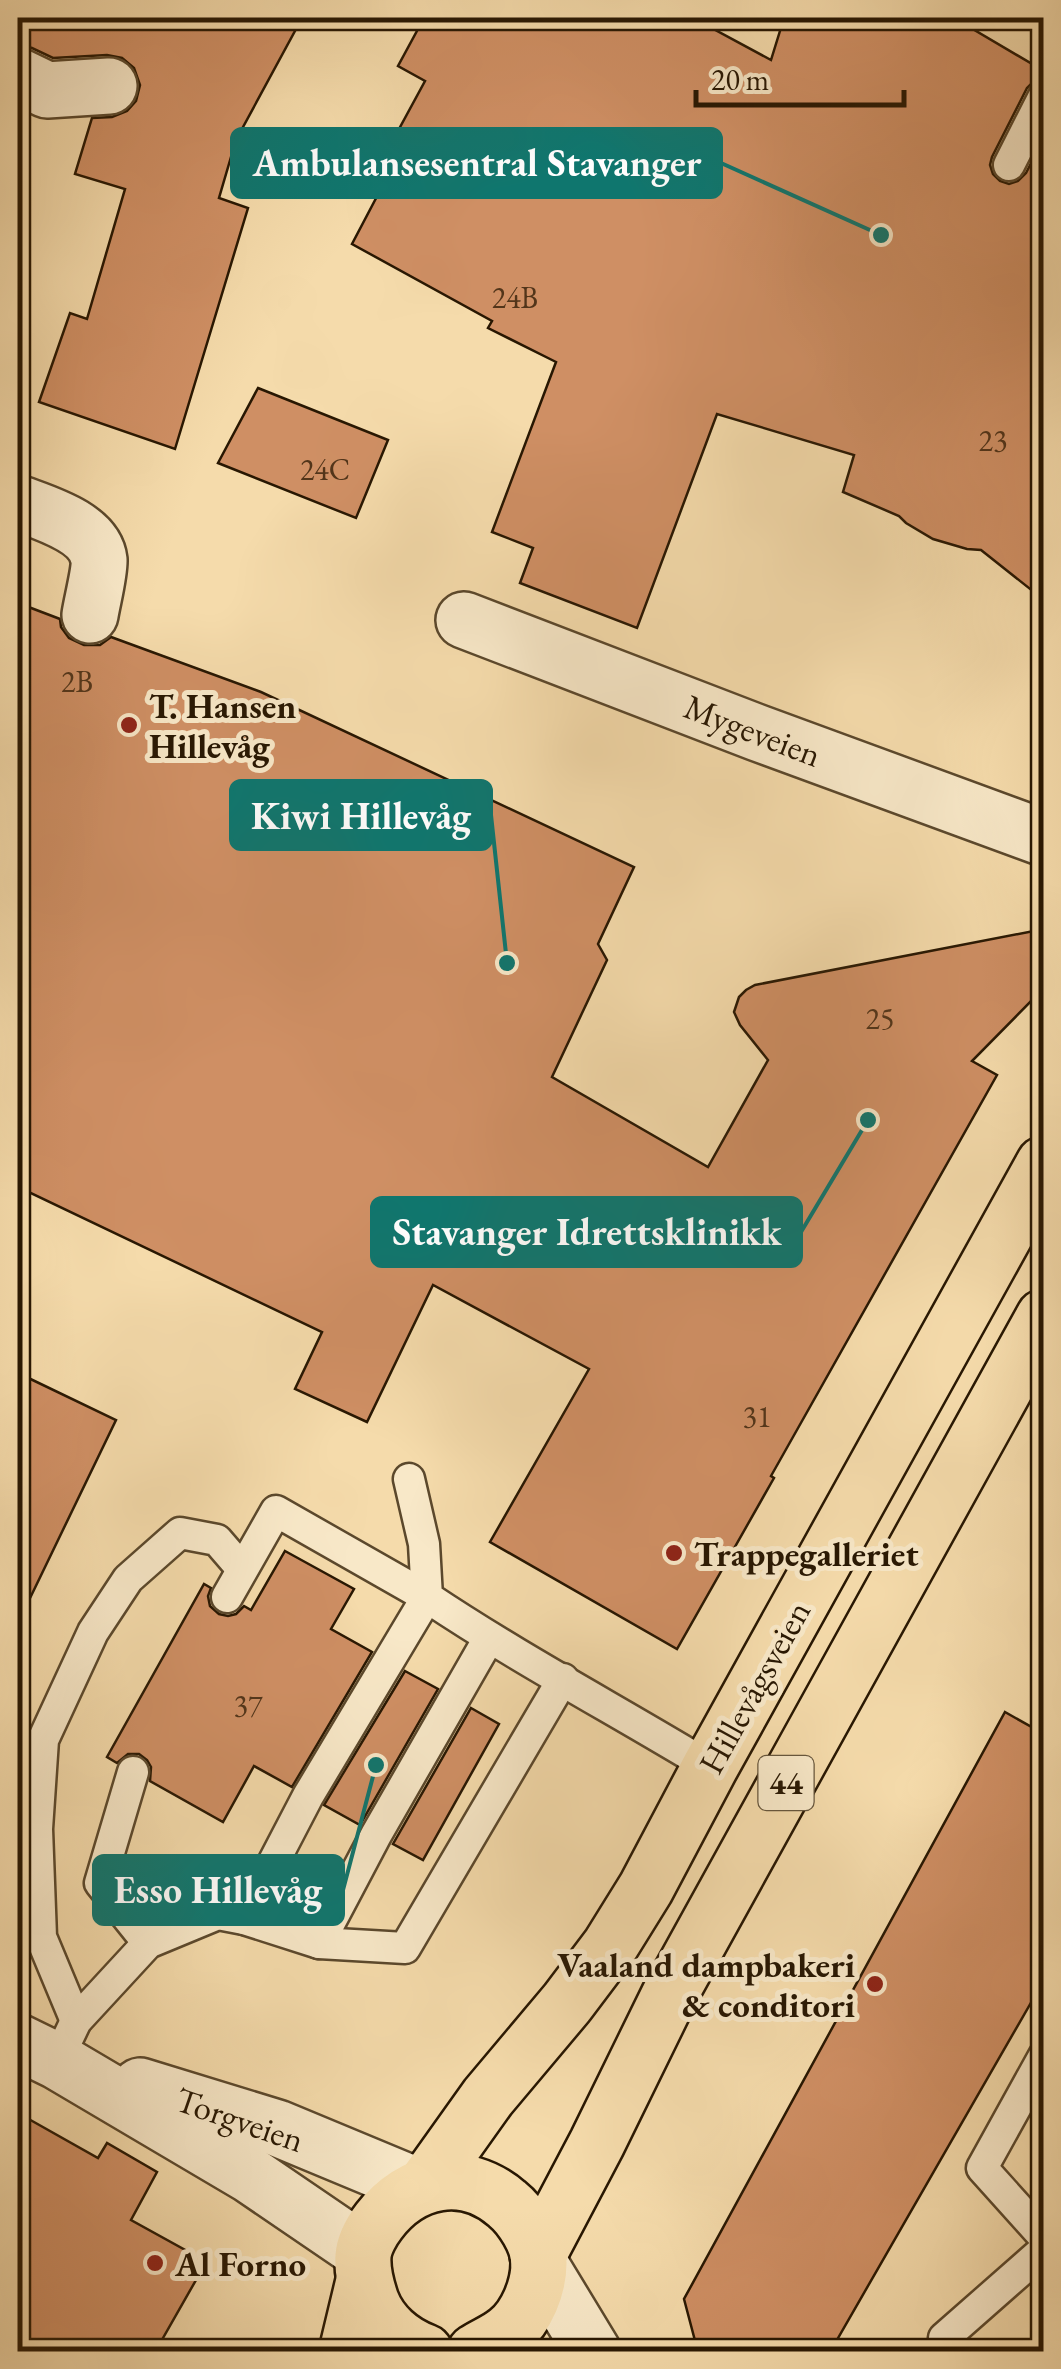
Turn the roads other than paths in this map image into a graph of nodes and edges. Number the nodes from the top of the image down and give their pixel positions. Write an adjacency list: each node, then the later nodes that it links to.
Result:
1 (18, 76): 2 (street)
2 (109, 86)
3 (1044, 96): 4 (lane)
4 (1008, 166)
5 (18, 503): 6 (street)
6 (90, 615)
7 (464, 620): 8 (street, Mygeveien)
8 (1044, 838)
9 (1044, 1164): 17 (main road, Hillevågsveien / 44)
10 (1044, 1317): 27 (main road, Hillevågsveien / 44)
11 (408, 1479): 14 (lane)
12 (242, 1569): 13 (lane); 14 (lane); 22 (lane)
13 (227, 1597)
14 (427, 1597): 15 (lane); 19 (lane)
15 (489, 1638): 16 (lane); 21 (lane)
16 (563, 1679): 17 (lane); 21 (lane)
17 (710, 1766): 24 (main road, Hillevågsveien / 44)
18 (133, 1772): 20 (lane)
19 (244, 1919): 20 (lane); 21 (lane)
20 (148, 1942): 22 (lane)
21 (318, 1943)
22 (50, 2041): 24 (street, Torgveien); 28 (street, Torgveien)
23 (1044, 2056): 25 (lane)
24 (422, 2186): 27 (main road); 28 (main road, 44)
25 (1044, 2236)
26 (1044, 2250): 29 (lane)
27 (538, 2259): 32 (main road, 44); 33 (street)
28 (364, 2266): 30 (main road, 44); 31 (main road)
29 (944, 2338)
30 (348, 2352)
31 (425, 2352)
32 (475, 2352)
33 (593, 2352)

